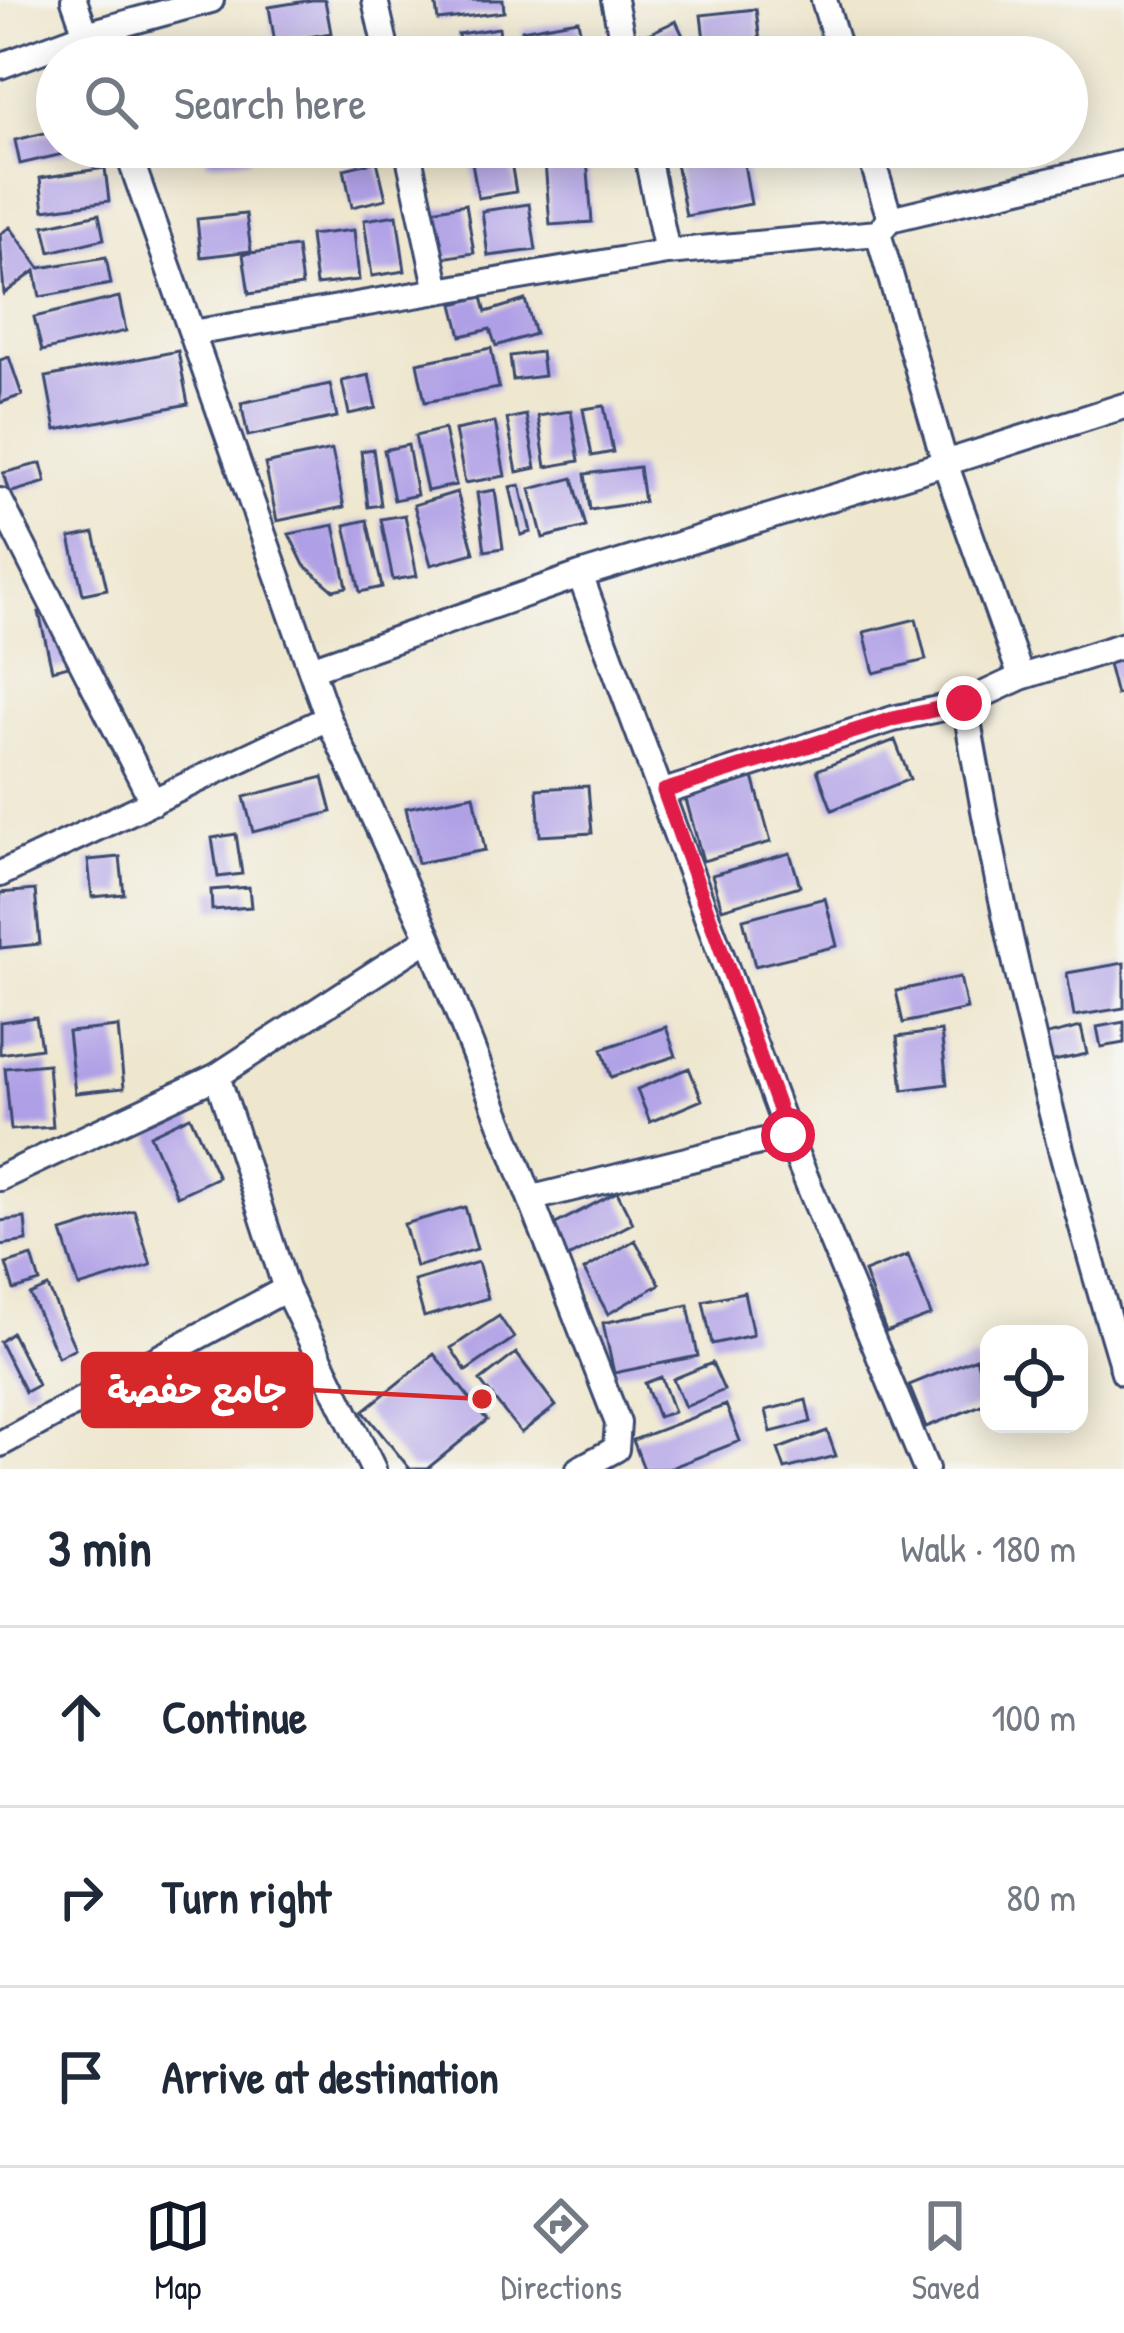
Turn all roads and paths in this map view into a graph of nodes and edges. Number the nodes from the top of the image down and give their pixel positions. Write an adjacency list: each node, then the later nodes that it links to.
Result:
1 (74, 0): 6 (street)
2 (211, 0): 7 (street)
3 (375, 0): 8 (street)
4 (614, 0): 9 (street)
5 (824, 0): 10 (street)
6 (87, 36)
7 (114, 36)
8 (383, 36)
9 (622, 36)
10 (835, 36)
11 (36, 58): 12 (street)
12 (0, 66)
13 (1124, 164): 18 (street)
14 (133, 168): 21 (street)
15 (412, 168): 20 (street)
16 (649, 168): 19 (street)
17 (872, 168): 18 (street)
18 (884, 226): 19 (street); 23 (street)
19 (667, 252): 20 (street)
20 (438, 291): 21 (street)
21 (192, 333): 27 (street)
22 (1124, 406): 23 (street)
23 (945, 463): 25 (street); 28 (street)
24 (0, 501): 32 (street)
25 (580, 575): 27 (street); 31 (street)
26 (1124, 645): 28 (street)
27 (311, 669): 30 (street)
28 (1021, 677): 29 (street)
29 (964, 703): 31 (street); 40 (street)
30 (328, 718): 32 (street); 34 (street)
31 (664, 791): 36 (street)
32 (152, 802): 33 (street)
33 (0, 874)
34 (429, 938): 35 (street); 38 (street)
35 (217, 1076): 37 (street); 39 (street)
36 (788, 1135): 38 (street); 44 (street)
37 (0, 1178)
38 (533, 1198): 43 (street)
39 (286, 1289): 41 (street); 42 (street)
40 (1124, 1372)
41 (0, 1444)
42 (373, 1469)
43 (579, 1469)
44 (926, 1469)

